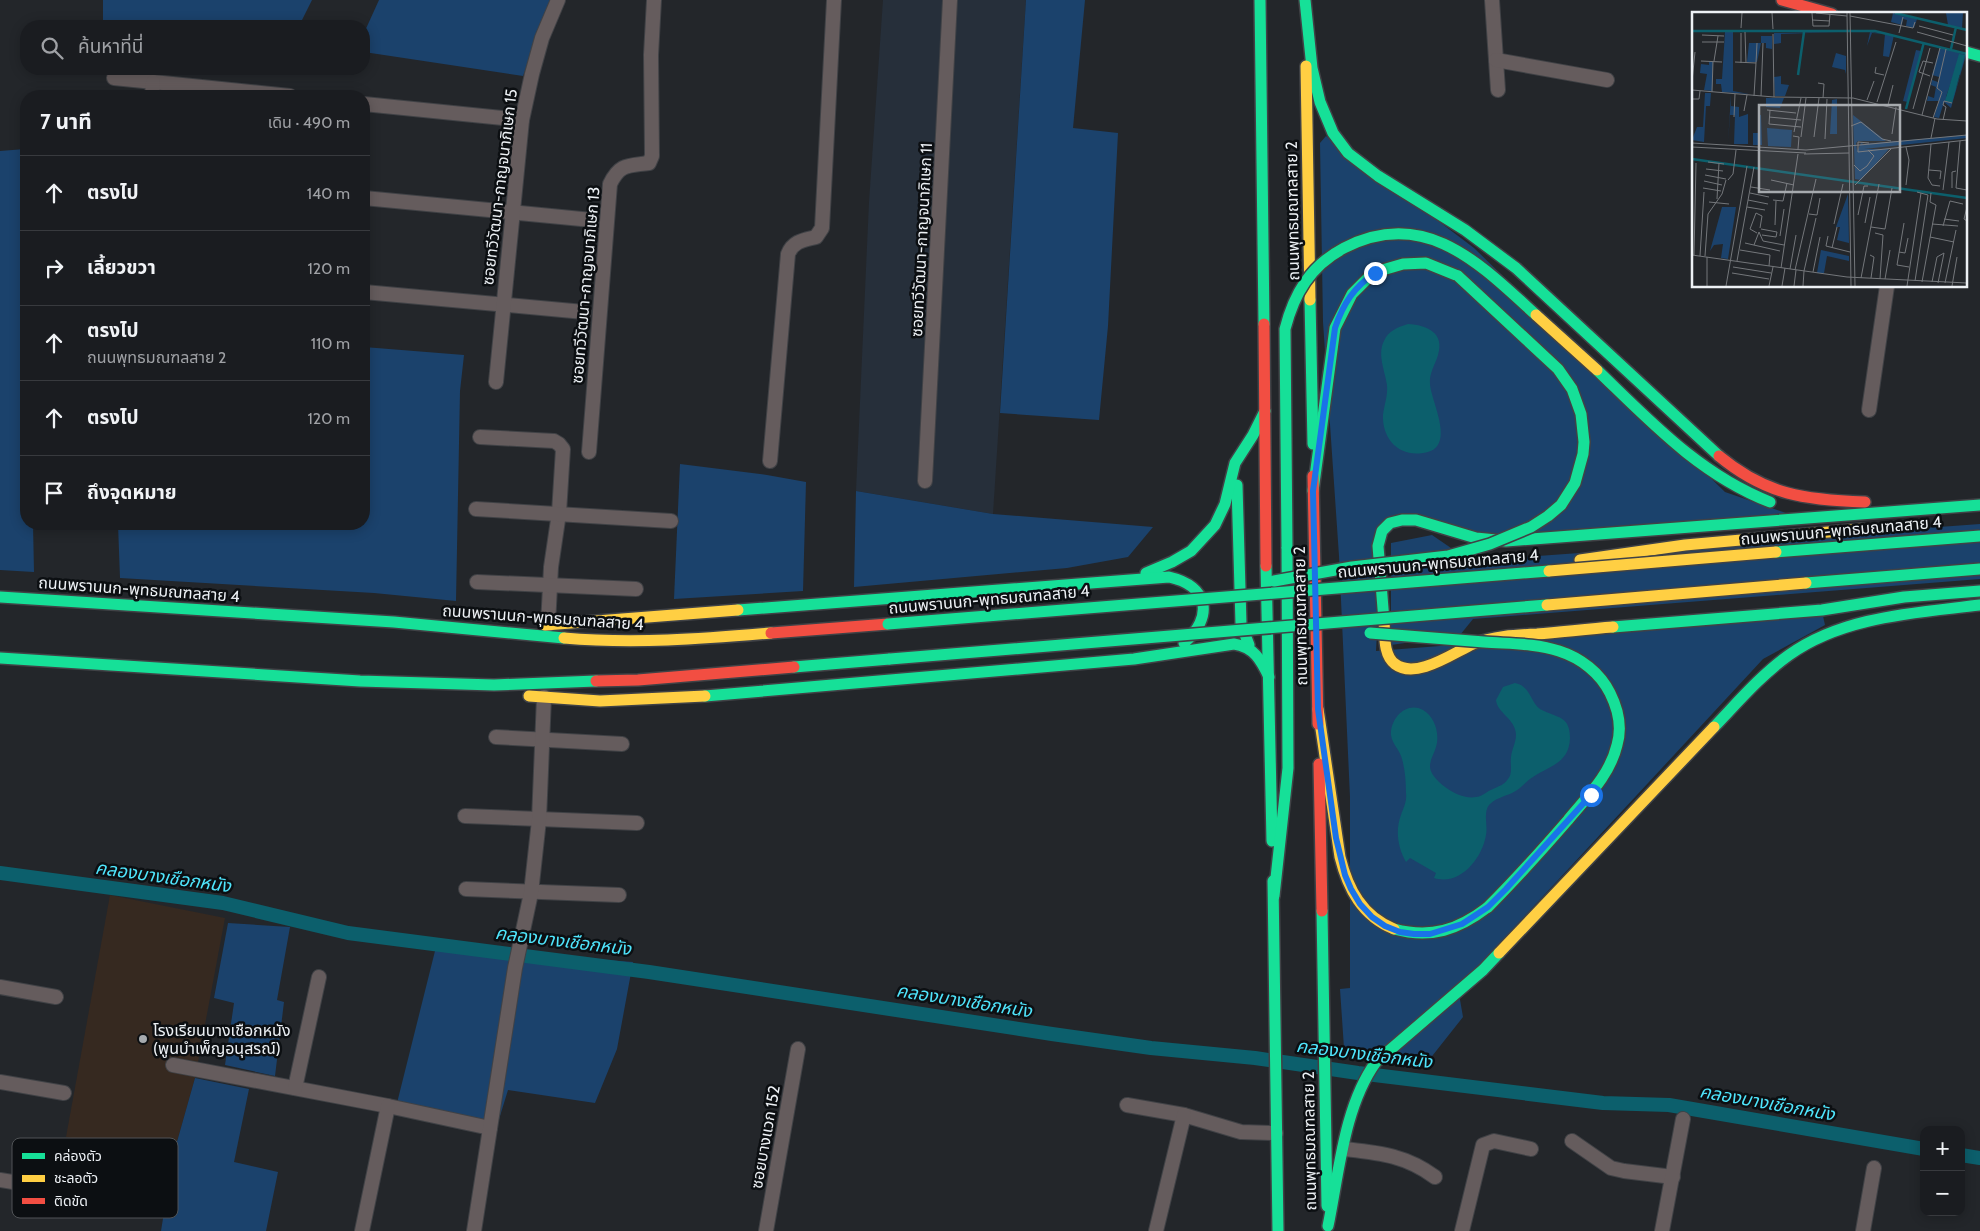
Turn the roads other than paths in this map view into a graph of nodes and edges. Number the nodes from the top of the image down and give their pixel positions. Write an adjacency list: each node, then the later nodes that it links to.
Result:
1 (558, 0): 17 (street, ซอยทวีวัฒนา-กาญจนาภิเษก 15)
2 (654, 0): 29 (street, ซอยทวีวัฒนา-กาญจนาภิเษก 13)
3 (834, 0): 30 (street)
4 (950, 0): 32 (street, ซอยทวีวัฒนา-กาญจนาภิเษก 11)
5 (1260, 0): 27 (main road, ถนนพุทธมณฑลสาย 2)
6 (1305, 0): 33 (main road, ถนนพุทธมณฑลสาย 2); 34 (main road)
7 (1492, 0): 10 (street)
8 (1782, 0): 9 (main road)
9 (1819, 5)
10 (1496, 60): 12 (street); 15 (street)
11 (114, 78): 13 (street)
12 (1607, 80)
13 (152, 89): 14 (street)
14 (172, 90)
15 (1498, 90)
16 (370, 105): 17 (street)
17 (522, 120): 19 (street, ซอยทวีวัฒนา-กาญจนาภิเษก 15)
18 (370, 199): 19 (street)
19 (514, 212): 20 (street); 23 (street, ซอยทวีวัฒนา-กาญจนาภิเษก 15)
20 (592, 220)
21 (1887, 288): 26 (street)
22 (370, 293): 23 (street)
23 (503, 304): 24 (street); 25 (street, ซอยทวีวัฒนา-กาญจนาภิเษก 15)
24 (584, 312)
25 (496, 382)
26 (1869, 410)
27 (1265, 411): 31 (main road); 63 (main road, ถนนพุทธมณฑลสาย 2)
28 (480, 437): 36 (street)
29 (589, 452)
30 (770, 461)
31 (1235, 463): 44 (main road); 60 (main road)
32 (925, 481)
33 (1313, 491): 49 (main road, bridge); 66 (main road, ถนนพุทธมณฑลสาย 2)
34 (1980, 505): 37 (main road)
35 (476, 509): 36 (street)
36 (559, 513): 38 (street); 45 (street)
37 (1856, 515): 51 (main road); 76 (main road, bridge)
38 (671, 521)
39 (1875, 528): 42 (main road, bridge)
40 (1980, 536): 42 (main road, ถนนพรานนก-พุทธมณฑลสาย 4, bridge)
41 (1980, 569): 56 (main road, bridge)
42 (1501, 574): 49 (main road, ถนนพรานนก-พุทธมณฑลสาย 4, bridge)
43 (477, 582): 45 (street)
44 (1104, 582): 53 (main road); 61 (main road)
45 (550, 585): 46 (street); 53 (street)
46 (636, 589)
47 (1980, 591): 51 (main road)
48 (1839, 595): 51 (main road)
49 (1221, 596): 55 (main road, ถนนพรานนก-พุทธมณฑลสาย 4, bridge)
50 (0, 597): 55 (main road, ถนนพรานนก-พุทธมณฑลสาย 4)
51 (1904, 597)
52 (1980, 605): 92 (main road)
53 (548, 625): 55 (main road)
54 (1447, 627): 57 (main road, bridge)
55 (467, 628)
56 (1262, 628): 58 (main road, bridge); 64 (main road, bridge)
57 (1370, 633): 59 (main road); 66 (main road, bridge)
58 (1338, 634)
59 (1356, 634)
60 (1250, 648): 61 (main road); 63 (main road)
61 (1157, 656): 65 (main road)
62 (0, 658): 64 (main road)
63 (1269, 677): 76 (main road, ถนนพุทธมณฑลสาย 2)
64 (405, 683): 65 (main road)
65 (544, 697): 68 (street)
66 (1318, 709): 97 (main road, ถนนพุทธมณฑลสาย 2)
67 (496, 738): 68 (street)
68 (542, 739): 69 (street); 71 (street)
69 (622, 744)
70 (464, 816): 71 (street)
71 (539, 820): 72 (street); 74 (street)
72 (637, 823)
73 (466, 889): 74 (street)
74 (531, 893): 75 (street); 89 (street)
75 (620, 895)
76 (1274, 896): 90 (main road, ถนนพุทธมณฑลสาย 2)
77 (319, 977): 83 (street)
78 (0, 987): 79 (street)
79 (56, 997)
80 (798, 1049): 100 (street, ซอยบางแวก 152)
81 (174, 1065): 83 (street)
82 (0, 1082): 84 (street)
83 (295, 1088): 86 (street)
84 (64, 1093)
85 (1127, 1105): 87 (street)
86 (388, 1106): 89 (street); 98 (street)
87 (1184, 1115): 90 (street); 101 (street)
88 (1683, 1119): 96 (street)
89 (490, 1128): 99 (street)
90 (1276, 1133): 102 (main road, ถนนพุทธมณฑลสาย 2)
91 (1572, 1141): 96 (street)
92 (1344, 1149): 95 (street); 97 (main road)
93 (1531, 1149): 103 (street)
94 (1874, 1168): 105 (street)
95 (1435, 1177)
96 (1672, 1178): 104 (street)
97 (1328, 1229)
98 (362, 1231)
99 (474, 1231)
100 (766, 1231)
101 (1156, 1231)
102 (1278, 1231)
103 (1462, 1231)
104 (1662, 1231)
105 (1863, 1231)

